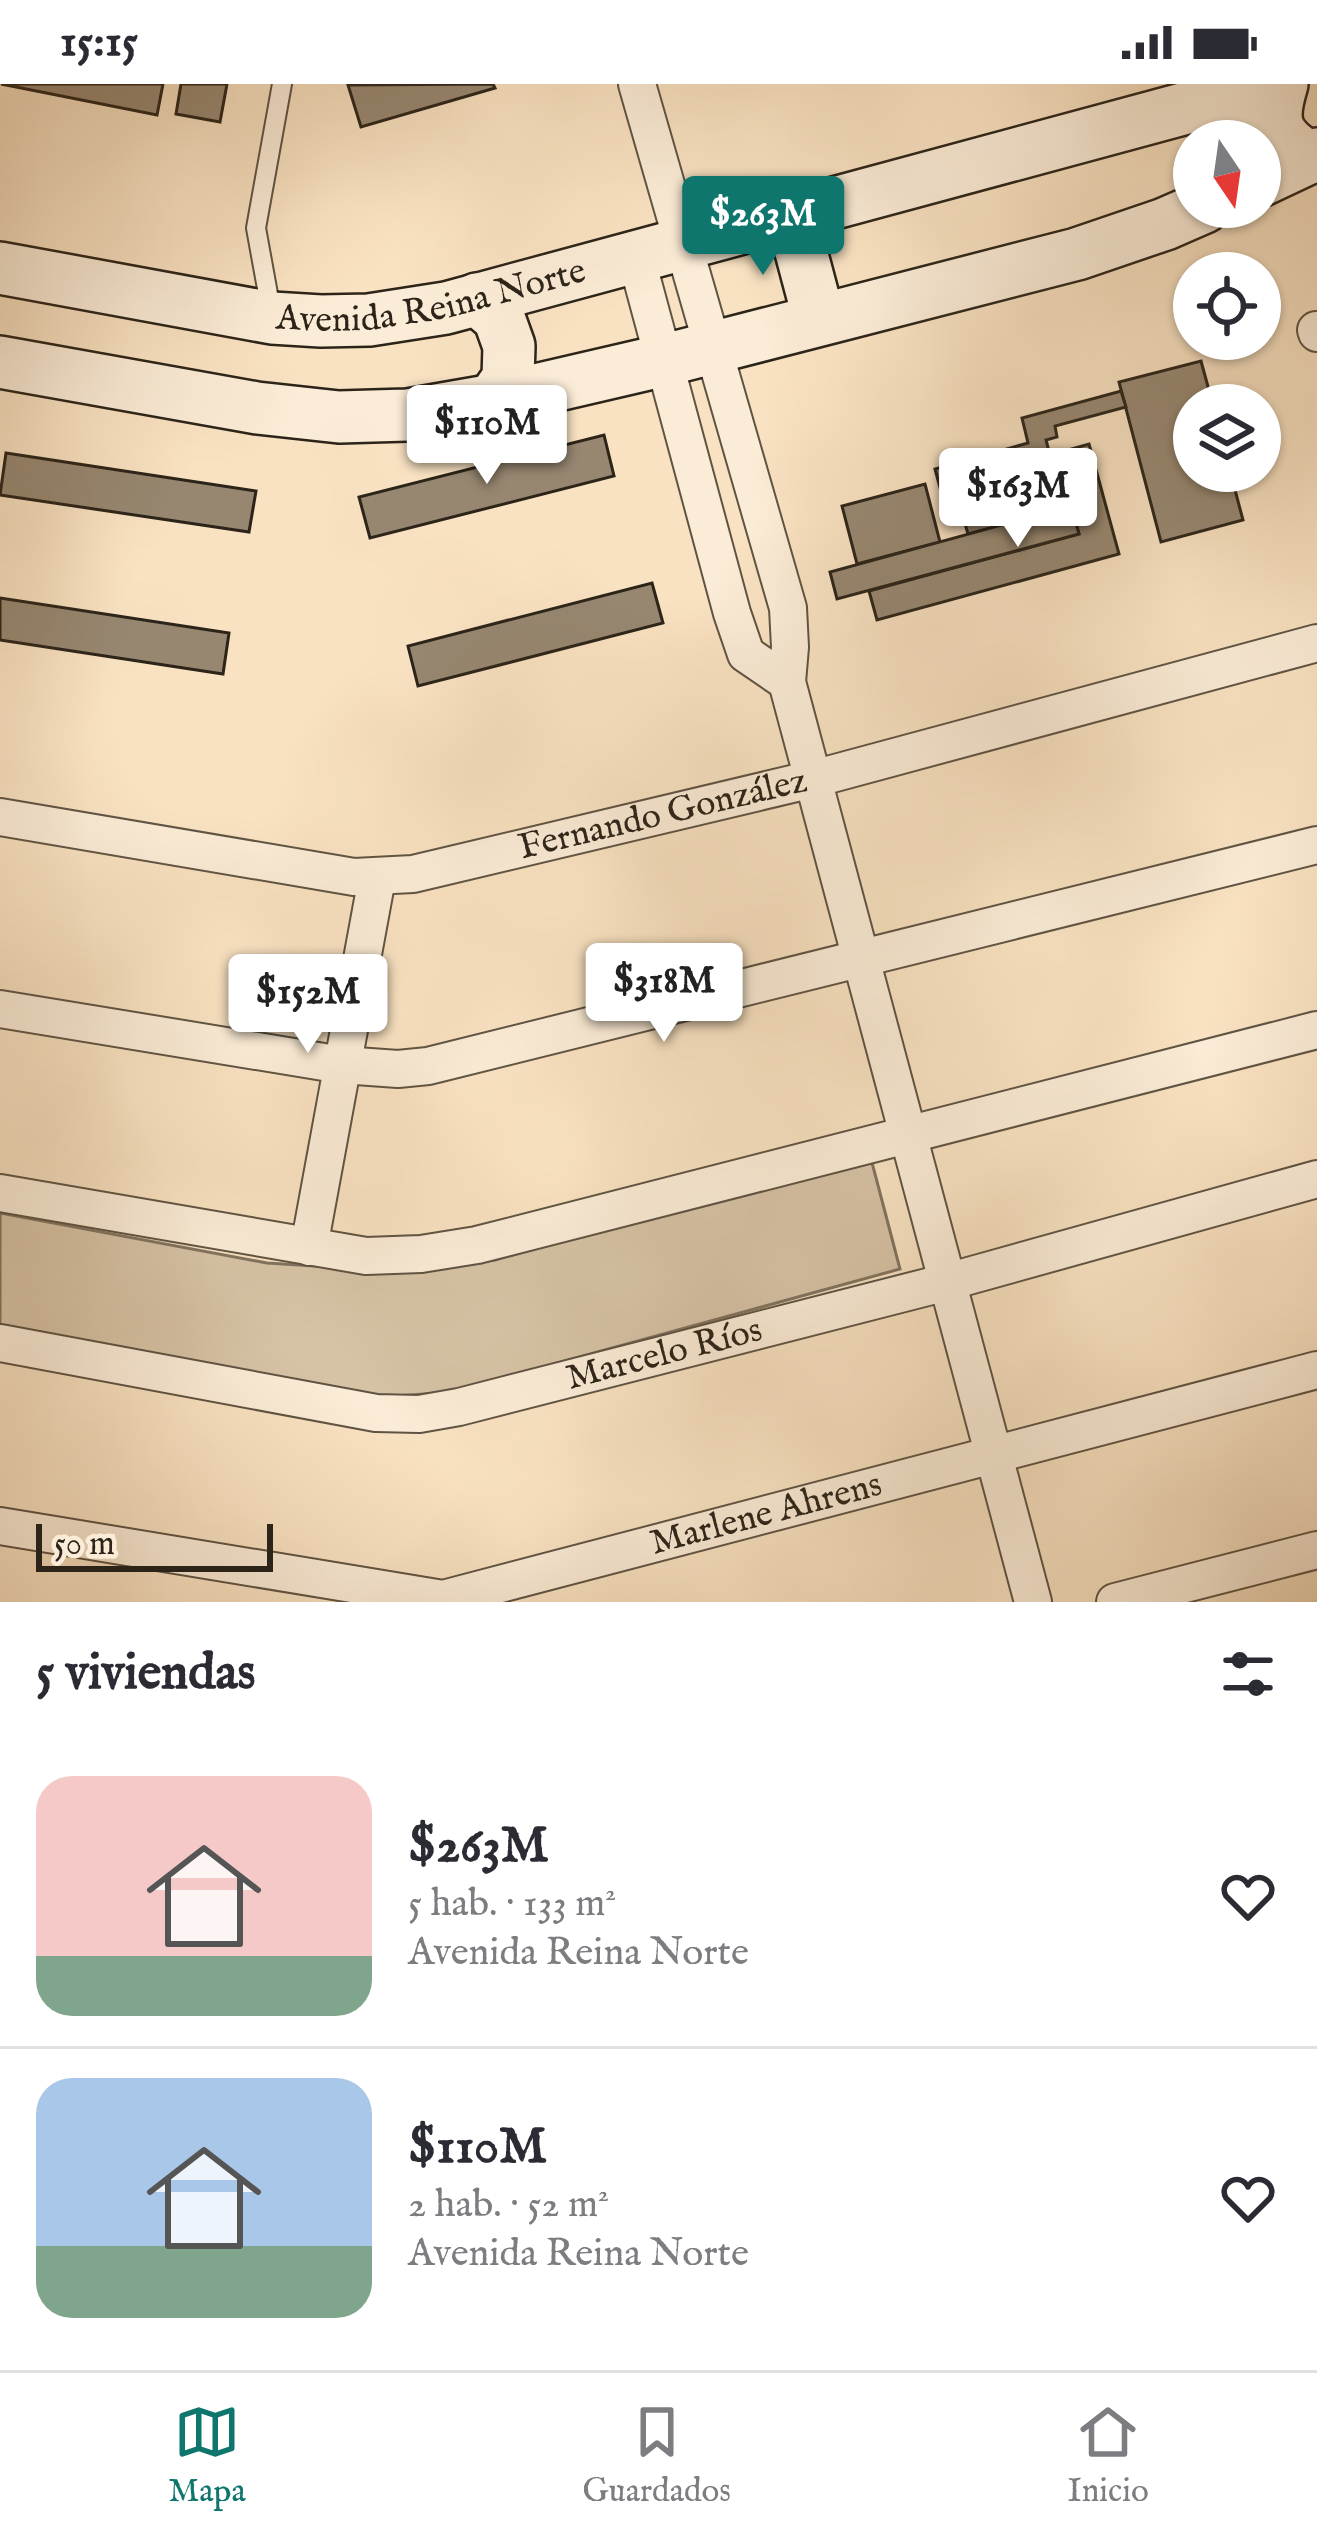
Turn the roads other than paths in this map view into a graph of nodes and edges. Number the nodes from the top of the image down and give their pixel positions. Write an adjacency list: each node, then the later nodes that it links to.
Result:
1 (282, 84): 13 (lane)
2 (637, 84): 10 (street)
3 (1278, 84): 4 (street, Avenida Reina Norte); 6 (street)
4 (1204, 103): 5 (street); 8 (street, Avenida Reina Norte)
5 (1229, 120)
6 (1313, 156): 7 (street)
7 (1281, 171)
8 (791, 214): 10 (street, Avenida Reina Norte); 14 (street)
9 (1173, 221): 14 (street)
10 (660, 250): 12 (street, Avenida Reina Norte); 15 (street); 15 (street)
11 (0, 268): 13 (street, Avenida Reina Norte)
12 (478, 299): 13 (street, Avenida Reina Norte); 17 (street)
13 (272, 318)
14 (819, 320): 15 (street)
15 (689, 353): 17 (street); 19 (street); 19 (street)
16 (0, 362): 17 (street)
17 (493, 400)
18 (1317, 644): 20 (street, Fernando González)
19 (787, 682): 20 (street)
20 (813, 778): 23 (street, Fernando González); 24 (street)
21 (0, 817): 23 (street, Fernando González)
22 (1317, 844): 24 (street)
23 (377, 878): 27 (street)
24 (861, 958): 27 (street); 28 (street)
25 (0, 1010): 27 (street)
26 (1317, 1030): 28 (street)
27 (343, 1065): 31 (street)
28 (908, 1133): 31 (street); 32 (street)
29 (1317, 1179): 32 (street, Marcelo Ríos)
30 (0, 1192): 31 (street)
31 (309, 1247)
32 (947, 1282): 33 (street, Marcelo Ríos); 35 (street)
33 (0, 1343)
34 (1317, 1370): 35 (street, Marlene Ahrens)
35 (994, 1455): 39 (street, Marlene Ahrens); 40 (street)
36 (0, 1526): 38 (street, Marlene Ahrens)
37 (1317, 1550): 41 (street)
38 (274, 1587): 39 (street, Marlene Ahrens)
39 (495, 1594)
40 (1033, 1602)
41 (1115, 1602)

